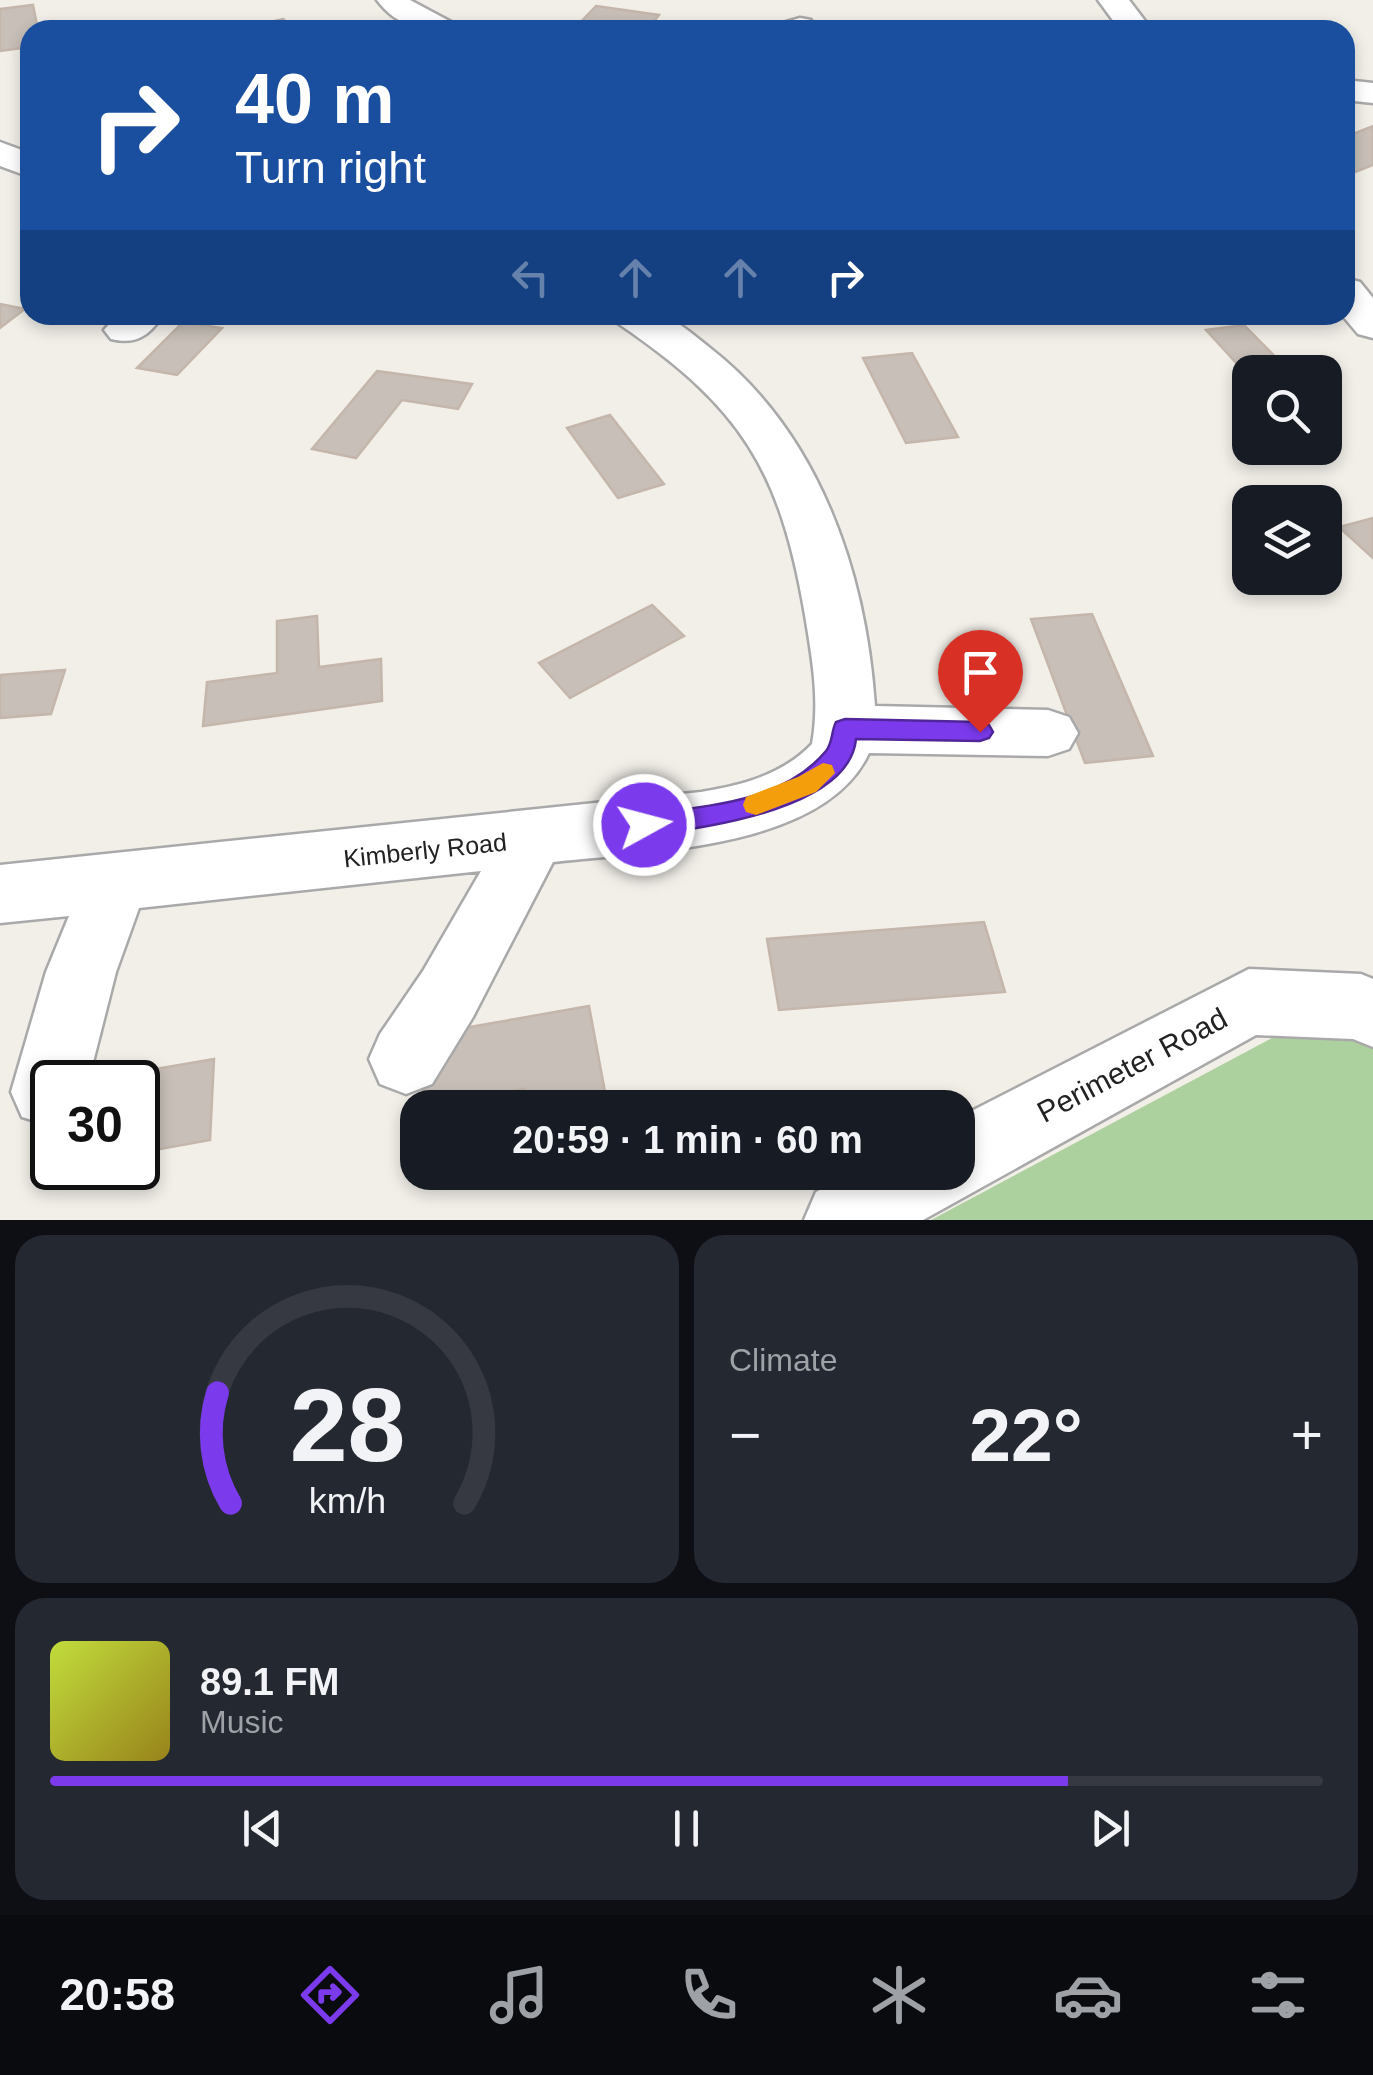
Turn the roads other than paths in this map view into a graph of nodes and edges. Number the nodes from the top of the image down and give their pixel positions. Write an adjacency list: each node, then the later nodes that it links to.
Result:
1 (392, 0): 3 (street)
2 (1113, 0): 4 (street)
3 (422, 20)
4 (1128, 20)
5 (1355, 304): 7 (street)
6 (650, 325): 9 (street)
7 (1373, 326)
8 (1048, 733): 9 (street)
9 (840, 744): 10 (street, Kimberly Road)
10 (533, 839): 11 (street, Kimberly Road); 14 (street)
11 (116, 882): 12 (street, Kimberly Road); 15 (street)
12 (0, 894)
13 (1373, 1014): 16 (street, Perimeter Road)
14 (406, 1059)
15 (57, 1060)
16 (975, 1150)
17 (899, 1190): 18 (street)
18 (844, 1220)

